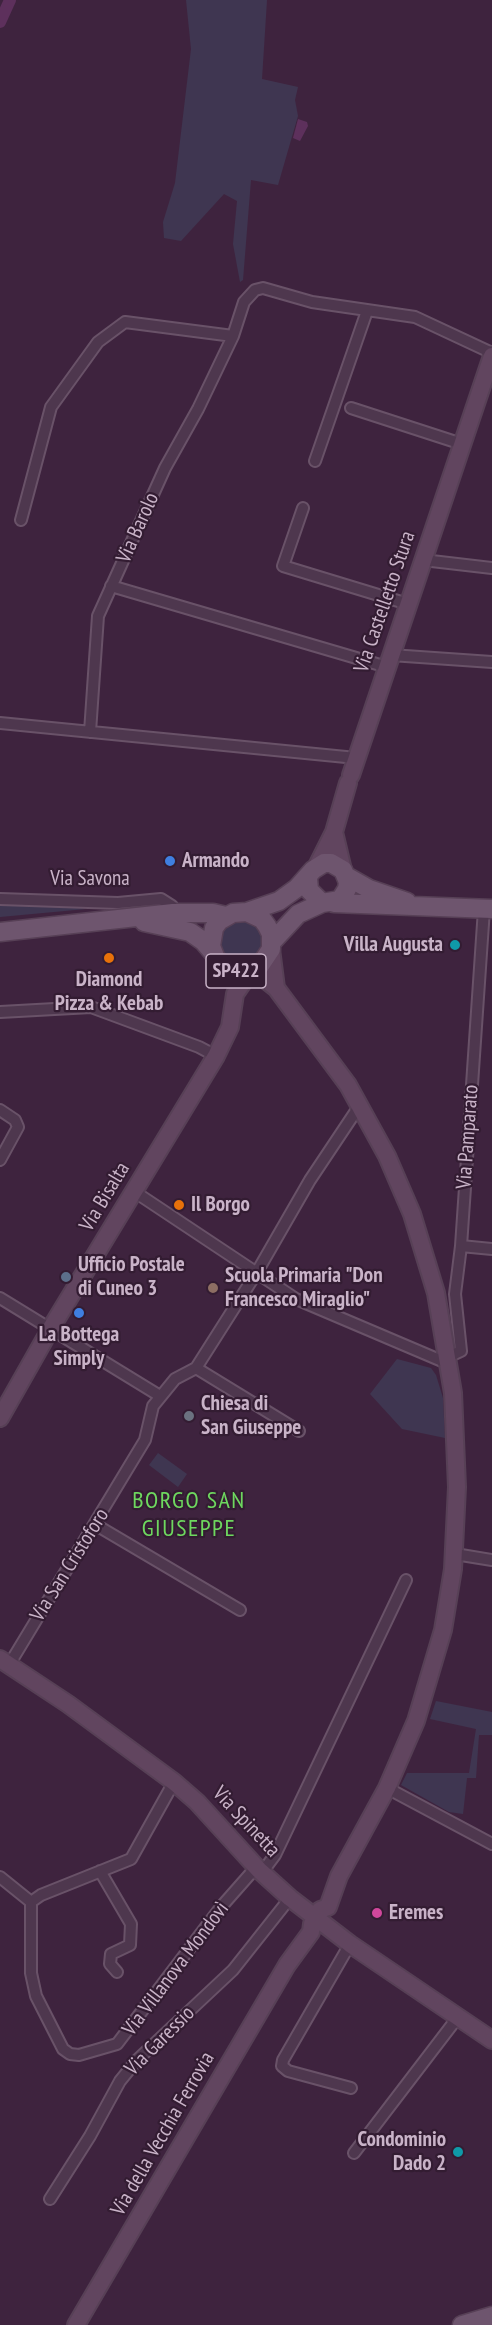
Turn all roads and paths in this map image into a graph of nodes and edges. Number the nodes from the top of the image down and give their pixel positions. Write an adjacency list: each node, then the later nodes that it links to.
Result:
1 (367, 311): 2 (street, Via Barolo); 3 (street, Via Barolo); 6 (street)
2 (233, 336): 8 (street); 11 (street, Via Barolo)
3 (492, 354): 5 (street, Via Castelletto Stura)
4 (351, 408): 5 (street)
5 (462, 444): 9 (street, Via Castelletto Stura)
6 (315, 461)
7 (303, 508): 12 (street)
8 (21, 520)
9 (423, 560): 10 (street); 12 (street, Via Castelletto Stura)
10 (492, 568)
11 (111, 586): 13 (street); 16 (street, Via Barolo)
12 (408, 604): 13 (street, Via Castelletto Stura)
13 (389, 661): 14 (street); 17 (street, Via Castelletto Stura)
14 (492, 662)
15 (0, 723): 16 (street)
16 (90, 732): 17 (street)
17 (356, 758): 18 (street, Via Castelletto Stura)
18 (334, 832): 19 (street, Via Castelletto Stura); 20 (street, Via Castelletto Stura)
19 (313, 872): 20 (main road); 22 (main road); 25 (main road, SP422)
20 (345, 873): 22 (main road); 23 (main road)
21 (0, 899): 26 (street, Via Savona)
22 (328, 903): 23 (main road); 30 (main road, SP422)
23 (414, 905): 24 (main road)
24 (488, 909): 41 (street, Via Pamparato)
25 (247, 912): 27 (main road, SP422); 30 (main road, SP422)
26 (173, 913): 27 (main road, Via Savona / SP422); 28 (main road, Via Savona / SP422)
27 (226, 915): 31 (main road, SP422)
28 (130, 920): 29 (main road, Via Savona / SP422); 31 (main road, Via Savona / SP422)
29 (0, 932)
30 (272, 946): 32 (main road, SP422); 33 (street, Via della Vecchia Ferrovia)
31 (219, 961): 32 (main road, SP422); 34 (street)
32 (252, 971): 33 (street, Via della Vecchia Ferrovia); 34 (street, Via Bisalta)
33 (276, 988): 37 (street, Via della Vecchia Ferrovia)
34 (236, 994): 36 (street, Via Bisalta)
35 (0, 1012): 36 (street)
36 (216, 1056): 40 (street, Via Bisalta)
37 (360, 1105): 43 (street, Via San Cristoforo); 46 (street, Via della Vecchia Ferrovia)
38 (0, 1110): 39 (street)
39 (0, 1160)
40 (135, 1192): 43 (street); 45 (street, Via Bisalta)
41 (461, 1246): 42 (street); 46 (street, Via Pamparato)
42 (492, 1249)
43 (257, 1272): 46 (street); 47 (street, Via San Cristoforo)
44 (0, 1298): 45 (street)
45 (51, 1328): 48 (street); 49 (street, Via Bisalta)
46 (449, 1360): 52 (street, Via della Vecchia Ferrovia)
47 (196, 1368): 48 (street, Via San Cristoforo); 50 (street)
48 (160, 1396): 51 (street, Via San Cristoforo)
49 (0, 1418)
50 (299, 1431)
51 (96, 1525): 55 (street); 56 (street, Via San Cristoforo)
52 (454, 1554): 53 (street); 58 (street, Via della Vecchia Ferrovia)
53 (492, 1560)
54 (406, 1580): 60 (street, Via Villanova Mondovì)
55 (240, 1610)
56 (4, 1662): 57 (street, Via Spinetta)
57 (174, 1782): 60 (street, Via Spinetta); 61 (street)
58 (387, 1788): 59 (street); 65 (street, Via della Vecchia Ferrovia)
59 (492, 1844)
60 (259, 1870): 63 (street, Via Spinetta); 64 (street, Via Villanova Mondovì)
61 (100, 1871): 64 (street); 67 (street)
62 (0, 1877): 64 (street)
63 (290, 1898): 65 (street, Via Spinetta); 72 (street, Via Garessio)
64 (31, 1902)
65 (316, 1917): 66 (street, Via Spinetta); 74 (street, Via della Vecchia Ferrovia)
66 (350, 1944): 68 (street, Via Spinetta); 70 (street)
67 (117, 1972)
68 (458, 2017): 69 (street, Via Spinetta); 71 (street)
69 (492, 2040)
70 (351, 2088)
71 (354, 2154)
72 (50, 2199)
73 (492, 2316): 75 (main road)
74 (76, 2325)
75 (462, 2325)

